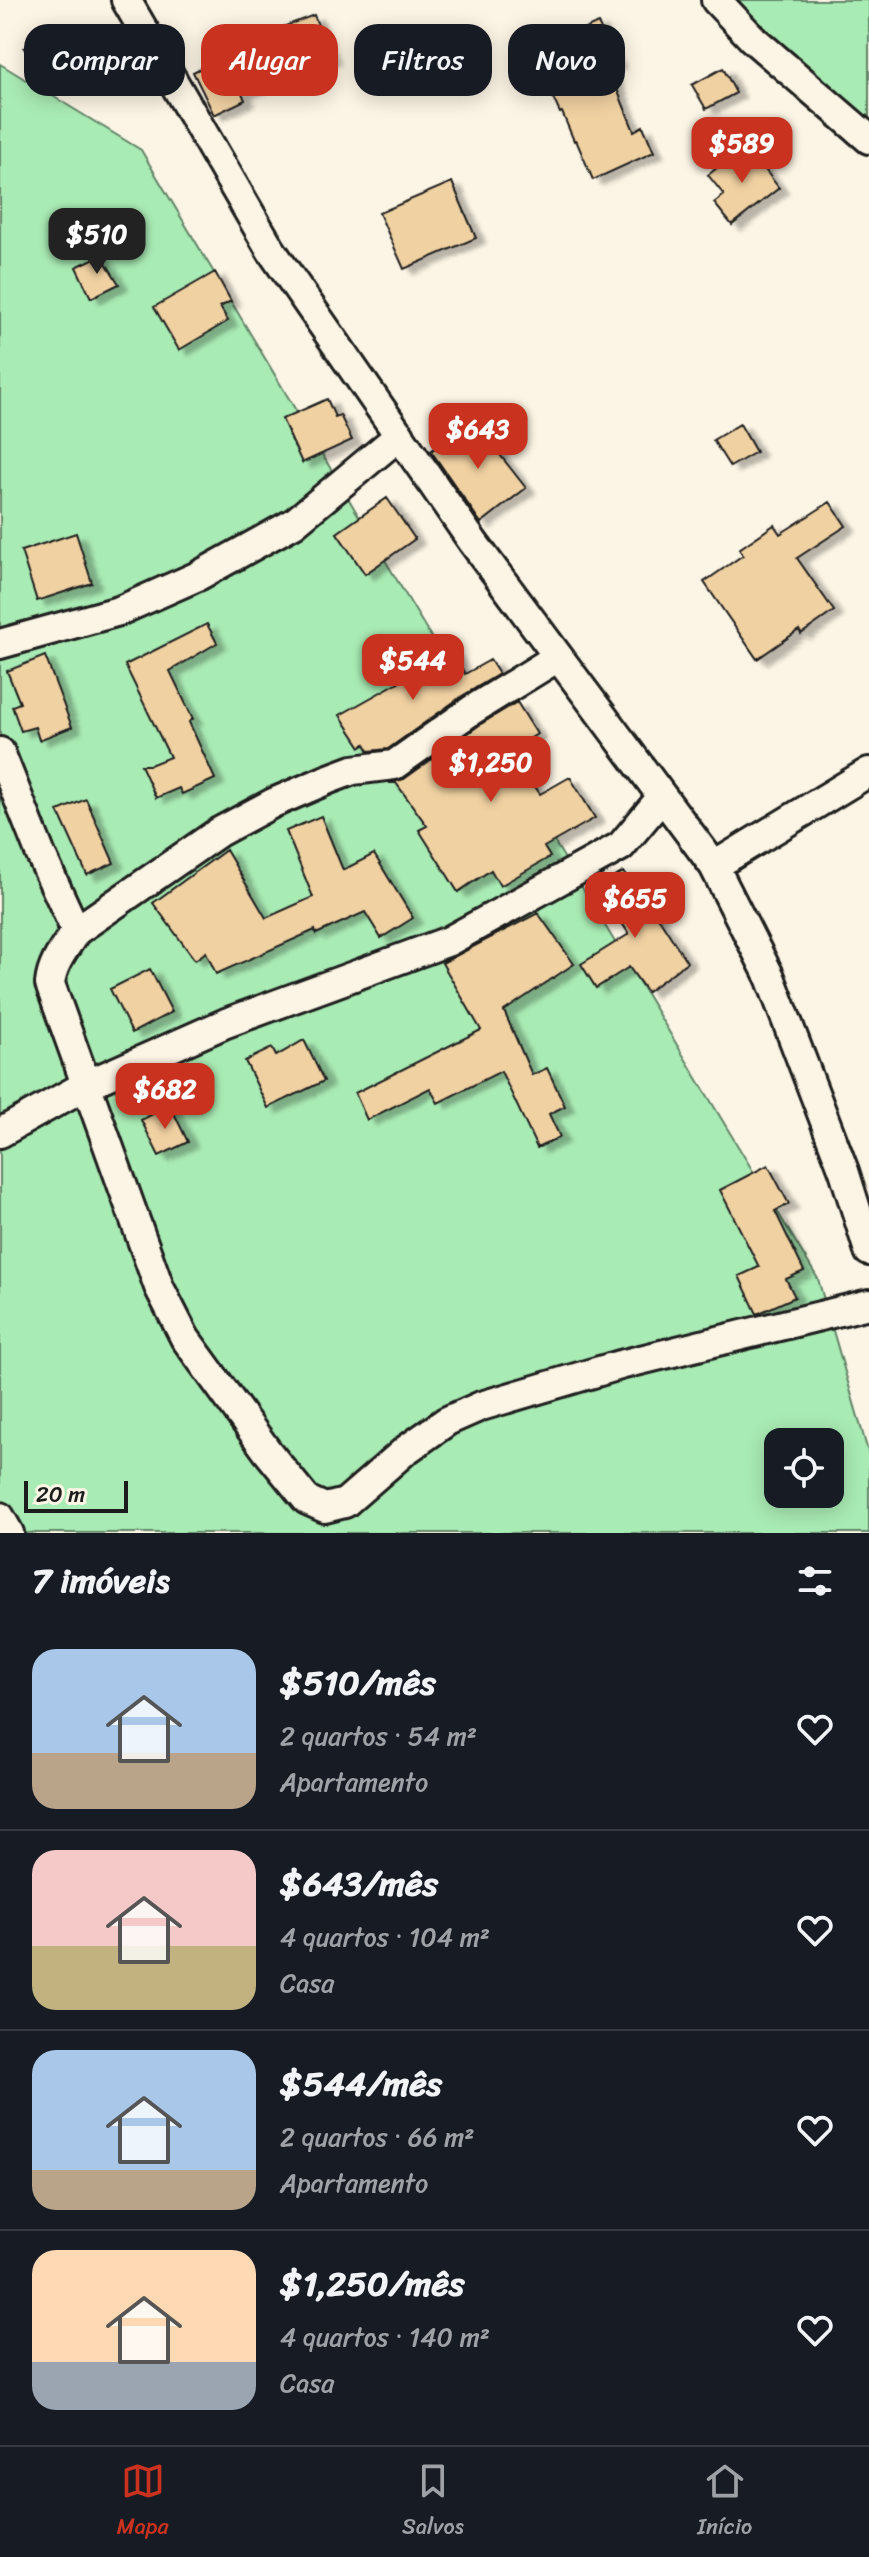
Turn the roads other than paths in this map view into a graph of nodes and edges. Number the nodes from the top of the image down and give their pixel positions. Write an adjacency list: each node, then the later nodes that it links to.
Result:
1 (126, 0): 4 (street)
2 (716, 0): 3 (street)
3 (869, 139)
4 (400, 435): 5 (street); 6 (street)
5 (0, 644)
6 (558, 657): 9 (street); 11 (street)
7 (0, 752): 11 (street)
8 (869, 772): 10 (street)
9 (662, 797): 10 (street); 12 (street)
10 (714, 866): 14 (street)
11 (76, 931): 12 (street)
12 (86, 1085): 13 (street); 15 (street)
13 (0, 1133)
14 (869, 1251)
15 (869, 1304)
16 (0, 1517): 17 (street)
17 (9, 1533)

